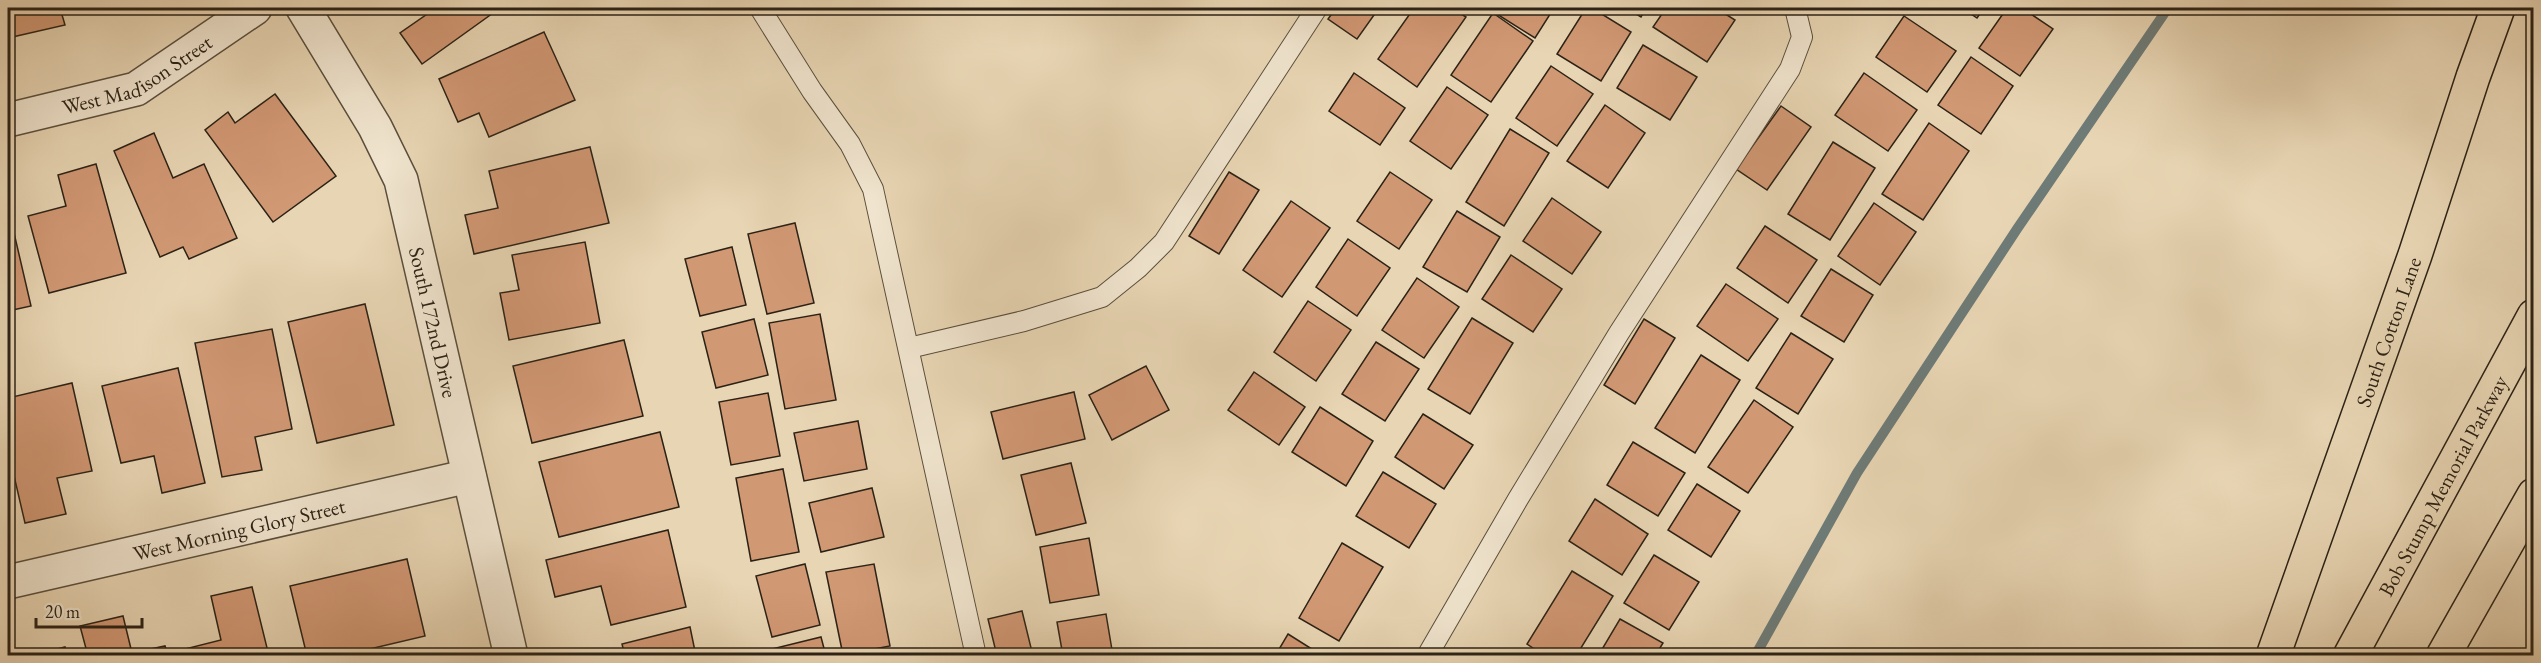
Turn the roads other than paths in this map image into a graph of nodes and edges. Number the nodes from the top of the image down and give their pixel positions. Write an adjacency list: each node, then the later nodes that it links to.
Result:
1 (255, 8): 7 (street, West Madison Street)
2 (303, 8): 10 (street, South 172nd Drive)
3 (1317, 8): 9 (lane)
4 (1795, 8): 15 (lane)
5 (2498, 8): 16 (main road, South Cotton Lane)
6 (767, 10): 9 (lane)
7 (8, 120)
8 (2534, 316): 17 (main road, Bob Stump Memorial Parkway)
9 (909, 348): 14 (lane)
10 (469, 476): 12 (street, West Morning Glory Street); 13 (street, South 172nd Drive)
11 (2534, 495): 18 (main road)
12 (8, 582)
13 (511, 656)
14 (976, 656)
15 (1428, 656)
16 (2273, 656)
17 (2350, 656)
18 (2443, 656)

